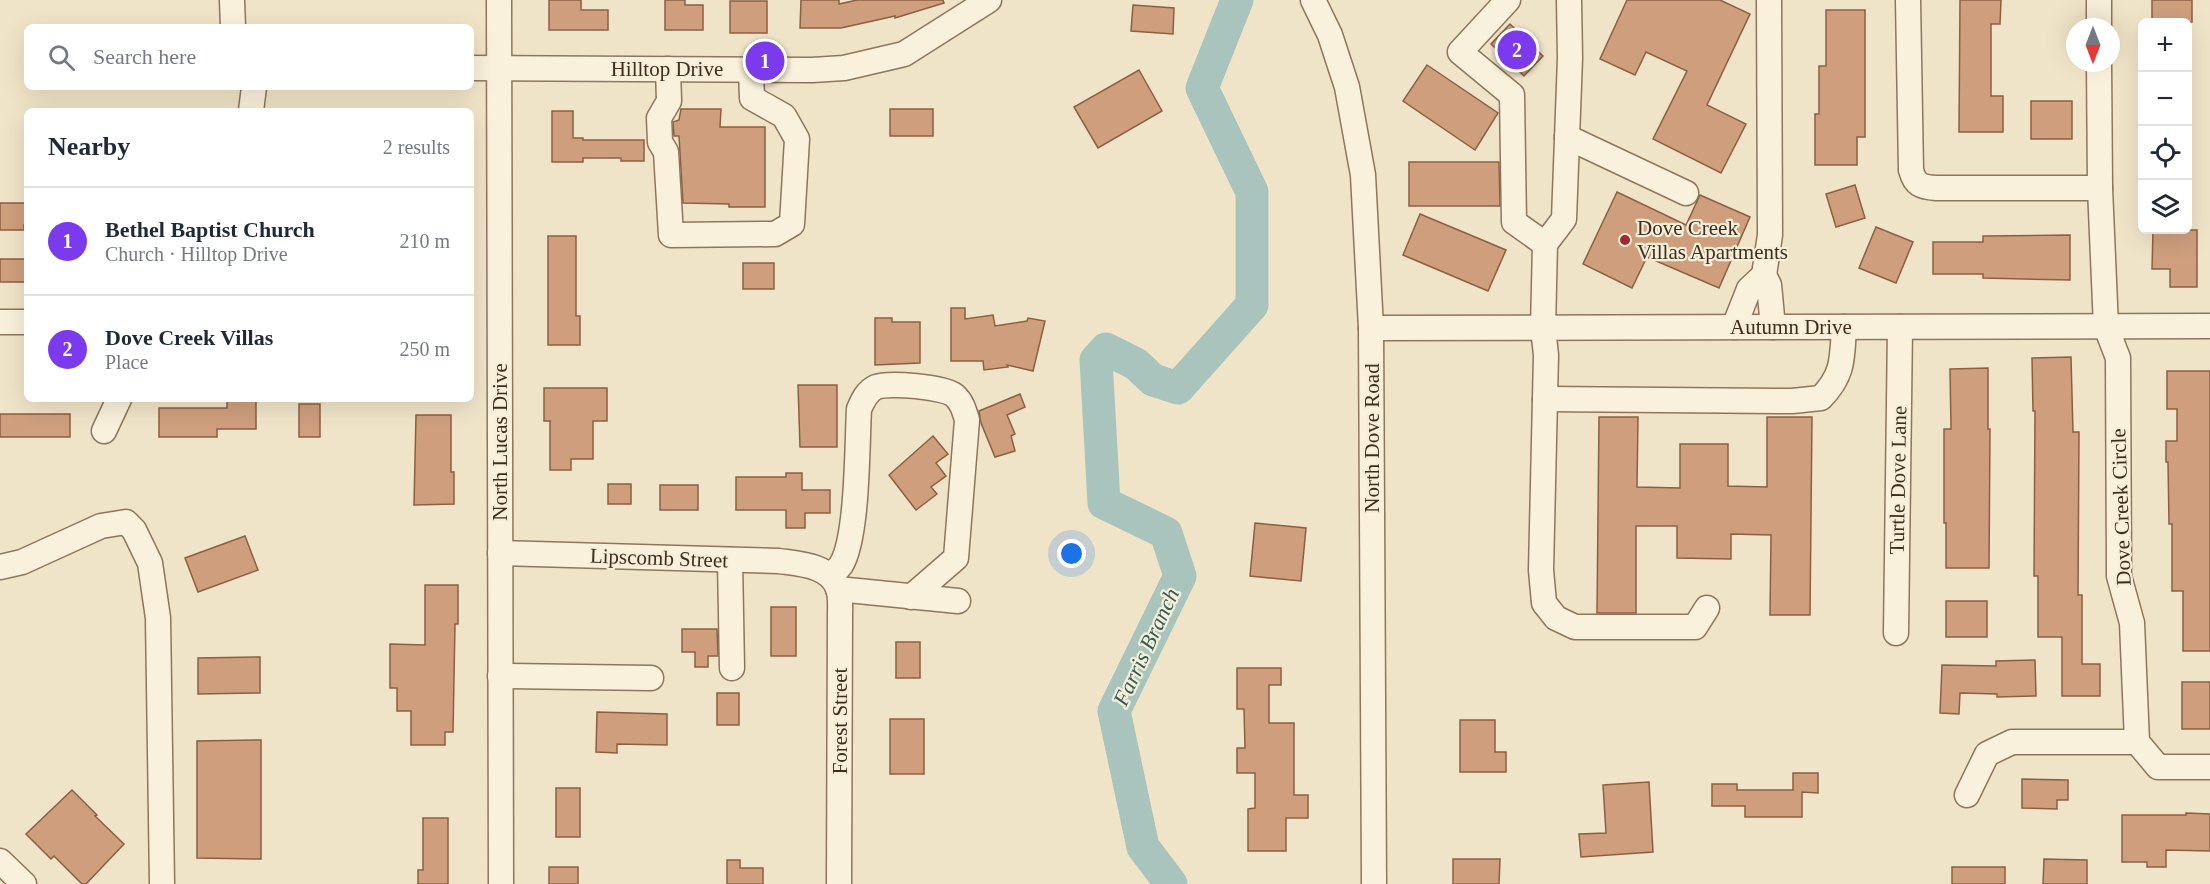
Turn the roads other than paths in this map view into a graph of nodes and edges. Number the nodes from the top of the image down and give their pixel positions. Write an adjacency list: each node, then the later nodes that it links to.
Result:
1 (232, 0): 11 (street)
2 (499, 0): 13 (street, North Lucas Drive)
3 (989, 0): 15 (street, Hilltop Drive)
4 (1313, 0): 32 (street, North Dove Road)
5 (1508, 0): 22 (street)
6 (1569, 0): 19 (street)
7 (1769, 0): 23 (street)
8 (1908, 0): 20 (street)
9 (2098, 0): 10 (street)
10 (2099, 18)
11 (233, 24)
12 (474, 68): 13 (street, Hilltop Drive)
13 (500, 68): 14 (street, Hilltop Drive); 37 (street, North Lucas Drive)
14 (668, 69): 15 (street, Hilltop Drive); 15 (street)
15 (751, 70)
16 (2099, 72): 20 (street, Dove Creek Circle)
17 (254, 90): 18 (street)
18 (251, 108)
19 (1567, 137): 21 (street); 22 (street)
20 (2100, 188): 31 (street, Dove Creek Circle)
21 (1686, 193)
22 (1545, 244): 33 (street)
23 (1764, 275): 27 (street); 28 (street)
24 (0, 322): 25 (street)
25 (24, 322)
26 (2210, 326): 31 (street, Autumn Drive)
27 (1734, 327): 28 (street, Autumn Drive); 33 (street, Autumn Drive)
28 (1773, 327): 29 (street, Autumn Drive)
29 (1844, 327): 30 (street, Autumn Drive); 34 (street)
30 (1900, 327): 31 (street, Autumn Drive); 44 (street, Turtle Dove Lane)
31 (2106, 327): 48 (street, Dove Creek Circle)
32 (1371, 328): 33 (street, Autumn Drive); 56 (street, North Dove Road)
33 (1543, 328): 34 (street)
34 (1545, 399): 43 (street)
35 (118, 402): 36 (street)
36 (104, 432)
37 (500, 553): 38 (street, Lipscomb Street); 46 (street, North Lucas Drive)
38 (730, 560): 40 (street, Lipscomb Street); 45 (street)
39 (0, 567): 53 (street)
40 (829, 578): 41 (street, Lipscomb Street); 41 (street); 55 (street, Forest Street)
41 (911, 597): 42 (street, Lipscomb Street)
42 (958, 601)
43 (1707, 608)
44 (1896, 633)
45 (732, 668)
46 (500, 676): 47 (street); 54 (street, North Lucas Drive)
47 (651, 678)
48 (2137, 742): 49 (street); 50 (street)
49 (2210, 767)
50 (1967, 795)
51 (0, 861): 52 (street)
52 (24, 884)
53 (162, 884)
54 (501, 884)
55 (839, 884)
56 (1374, 884)

